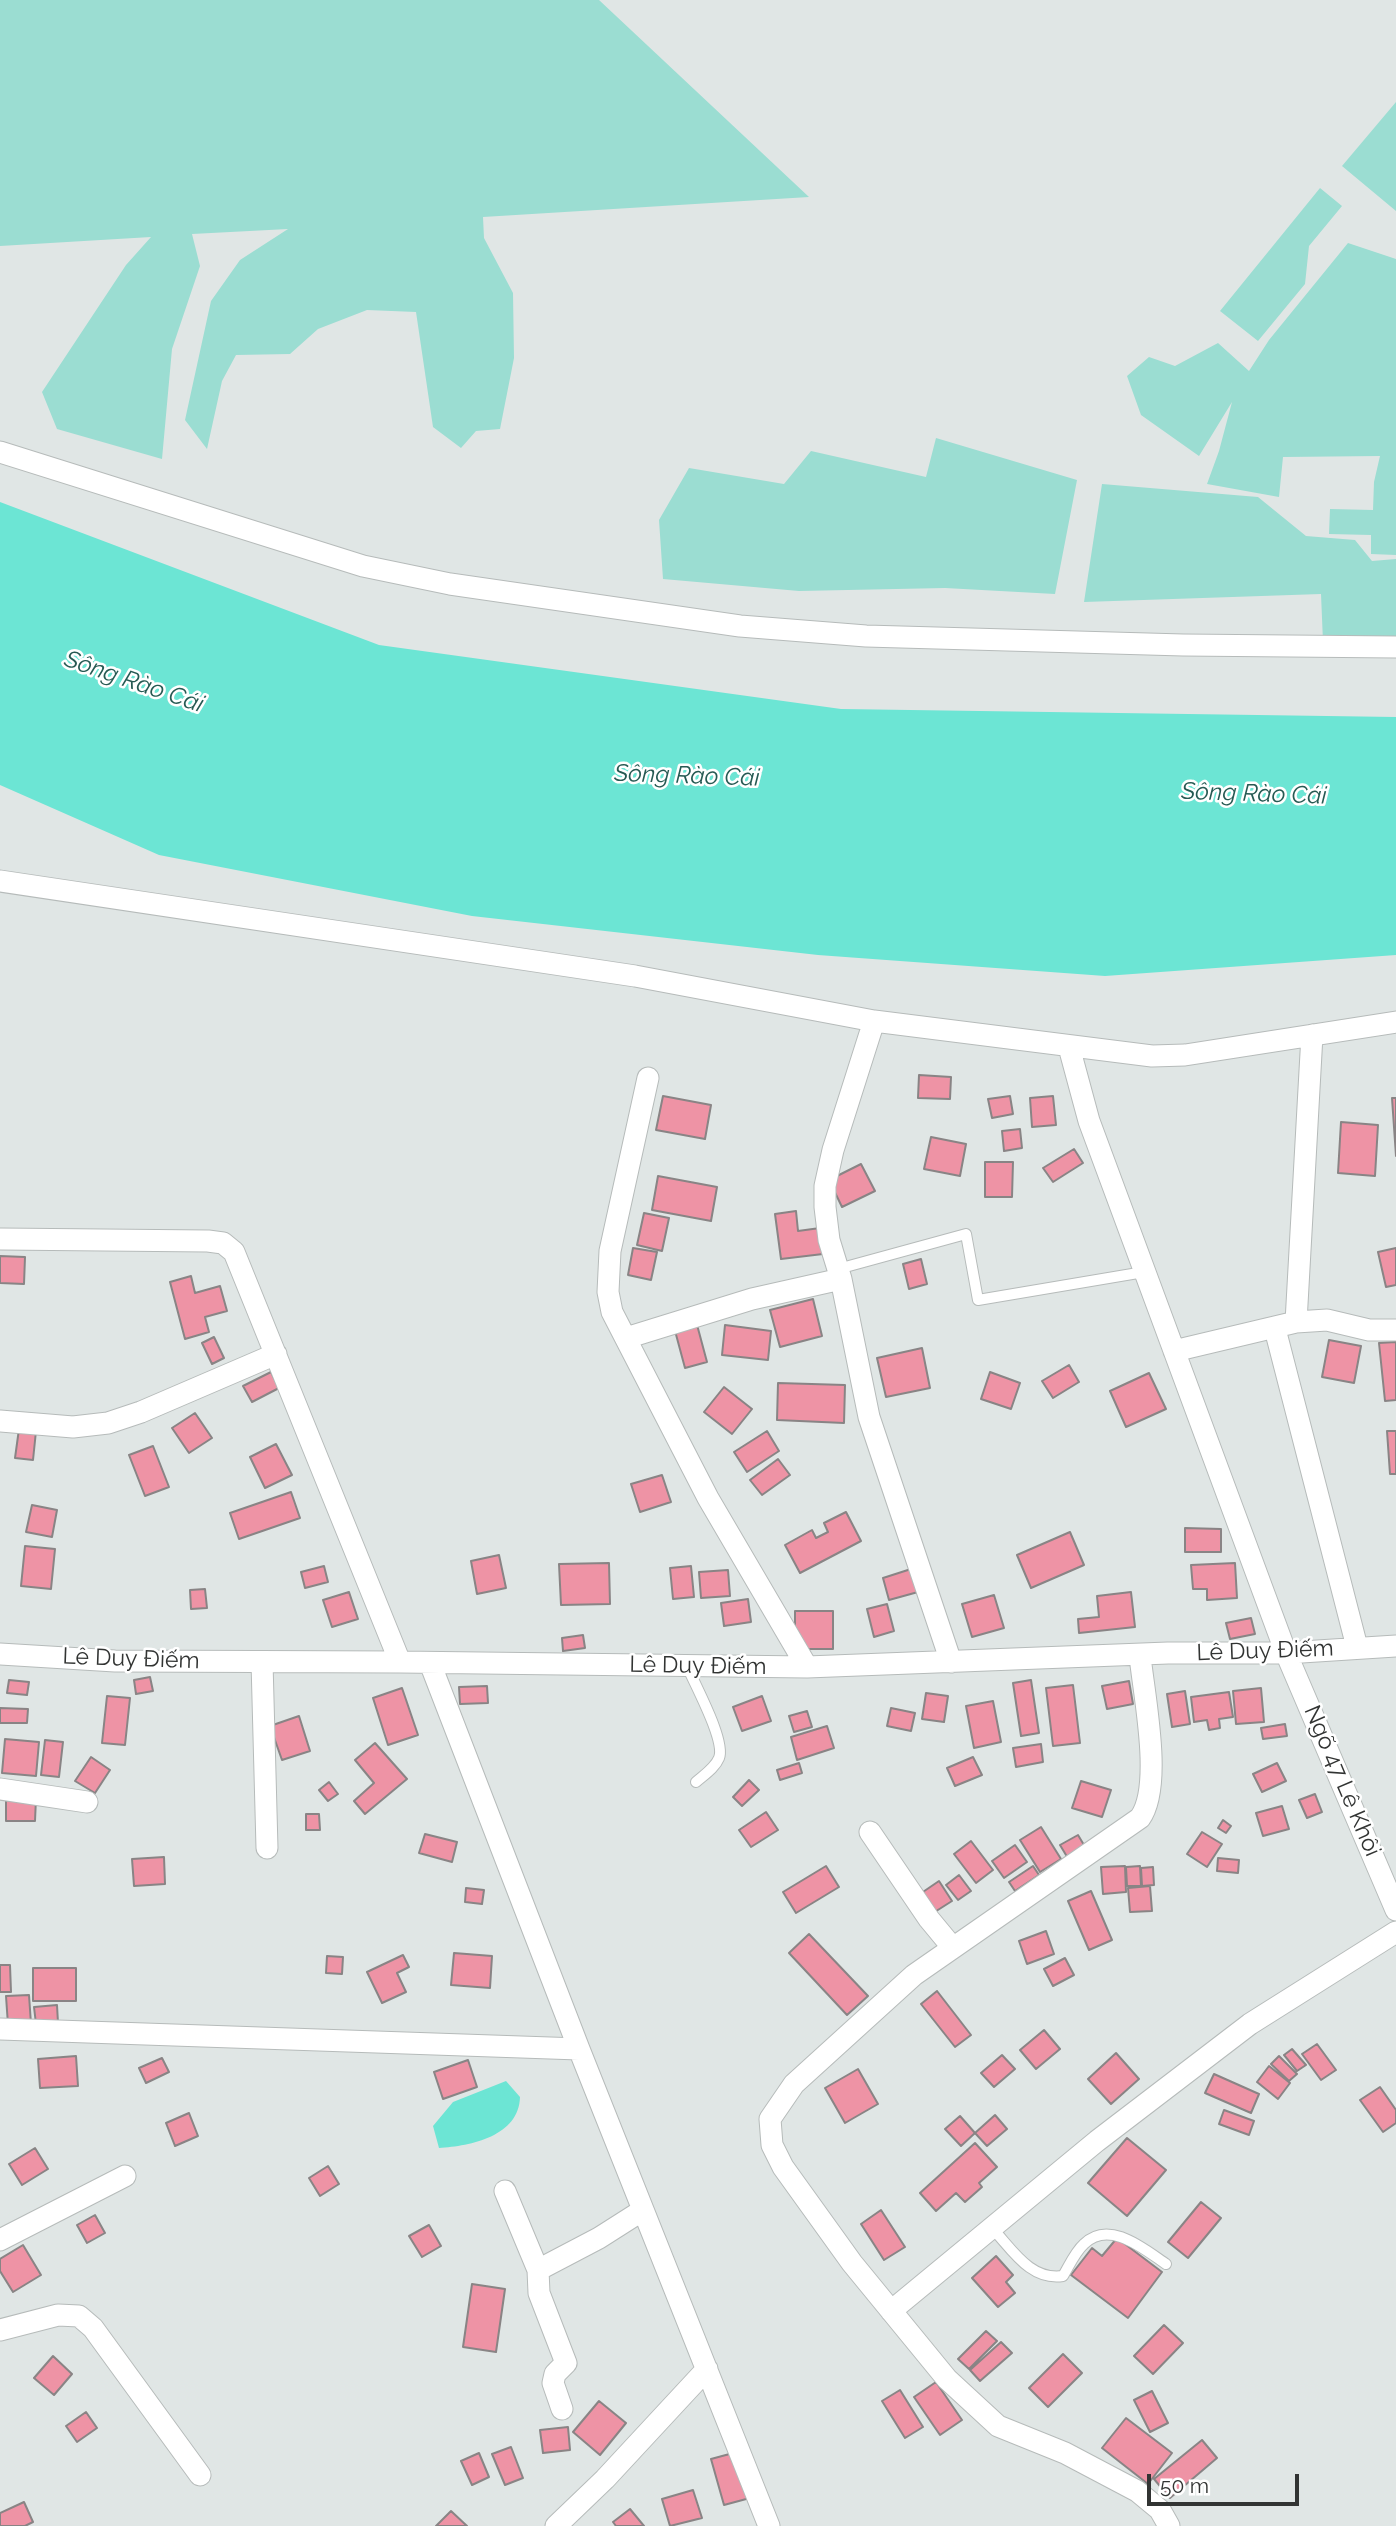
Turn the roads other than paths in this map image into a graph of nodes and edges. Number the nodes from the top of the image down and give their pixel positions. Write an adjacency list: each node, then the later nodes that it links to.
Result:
1 (0, 452): 2 (street)
2 (1396, 647)
3 (0, 881): 4 (street)
4 (874, 1021): 7 (street); 11 (street)
5 (1396, 1021): 6 (street)
6 (1312, 1035): 7 (street); 12 (street)
7 (1069, 1047): 10 (street, Ngõ 47 Lê Khôi)
8 (648, 1077): 15 (street)
9 (0, 1239): 17 (street)
10 (1144, 1272): 11 (lane); 16 (street, Ngõ 47 Lê Khôi)
11 (839, 1274): 15 (street); 26 (street)
12 (1296, 1322): 13 (street); 14 (street)
13 (1275, 1329): 16 (street); 20 (street)
14 (1396, 1330)
15 (626, 1338): 29 (street)
16 (1174, 1351): 21 (street, Ngõ 47 Lê Khôi)
17 (276, 1354): 18 (street); 25 (street)
18 (0, 1421)
19 (1396, 1646): 20 (street, Lê Duy Điếm)
20 (1357, 1647): 21 (street, Lê Duy Điếm)
21 (1286, 1653): 23 (street, Lê Duy Điếm); 35 (street, Ngõ 47 Lê Khôi)
22 (0, 1654): 24 (street, Lê Duy Điếm)
23 (1140, 1656): 26 (street, Lê Duy Điếm); 37 (street)
24 (262, 1662): 25 (street, Lê Duy Điếm); 34 (street)
25 (400, 1662): 27 (street, Lê Duy Điếm)
26 (951, 1662): 29 (street, Lê Duy Điếm)
27 (430, 1663): 28 (street, Lê Duy Điếm); 39 (street)
28 (687, 1666): 29 (street, Lê Duy Điếm); 30 (lane)
29 (807, 1667)
30 (696, 1782)
31 (0, 1789): 32 (street)
32 (87, 1802)
33 (870, 1832): 37 (street)
34 (267, 1848)
35 (1396, 1910)
36 (1396, 1932): 43 (street)
37 (953, 1948): 47 (street)
38 (0, 2029): 39 (street)
39 (579, 2049): 42 (street)
40 (125, 2176): 44 (street)
41 (505, 2191): 46 (street)
42 (643, 2210): 46 (street); 49 (street)
43 (992, 2228): 45 (lane); 47 (street)
44 (0, 2240)
45 (1166, 2264)
46 (538, 2270): 50 (street)
47 (891, 2311): 54 (street)
48 (0, 2330): 51 (street)
49 (707, 2369): 52 (street); 53 (street)
50 (562, 2409)
51 (200, 2475)
52 (556, 2526)
53 (769, 2526)
54 (1169, 2526)

